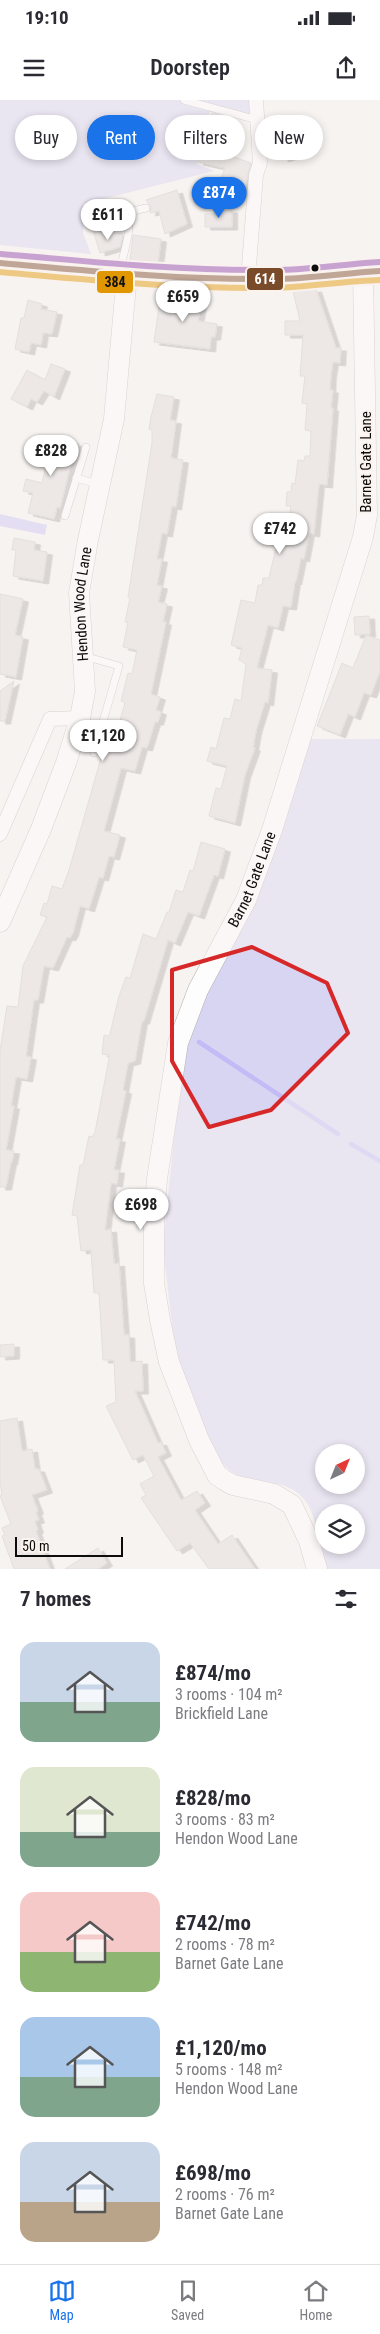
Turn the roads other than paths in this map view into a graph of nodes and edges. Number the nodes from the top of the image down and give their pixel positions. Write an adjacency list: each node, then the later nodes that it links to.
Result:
1 (184, 100): 4 (lane)
2 (256, 100): 3 (street)
3 (257, 115)
4 (255, 119)
5 (260, 160): 12 (street)
6 (146, 208): 7 (lane)
7 (128, 212): 8 (lane); 11 (lane)
8 (116, 215)
9 (0, 263): 11 (main road)
10 (371, 272): 12 (main road); 22 (street, Barnet Gate Lane)
11 (123, 274): 12 (main road); 15 (street, Hendon Wood Lane)
12 (248, 279)
13 (86, 447): 14 (lane)
14 (76, 478): 15 (lane); 16 (lane)
15 (101, 484): 17 (street, Hendon Wood Lane)
16 (65, 516)
17 (82, 656): 18 (street, Hendon Wood Lane); 19 (lane)
18 (80, 718): 20 (street); 21 (street, Hendon Wood Lane)
19 (94, 753)
20 (0, 834)
21 (0, 922)
22 (317, 1569)

